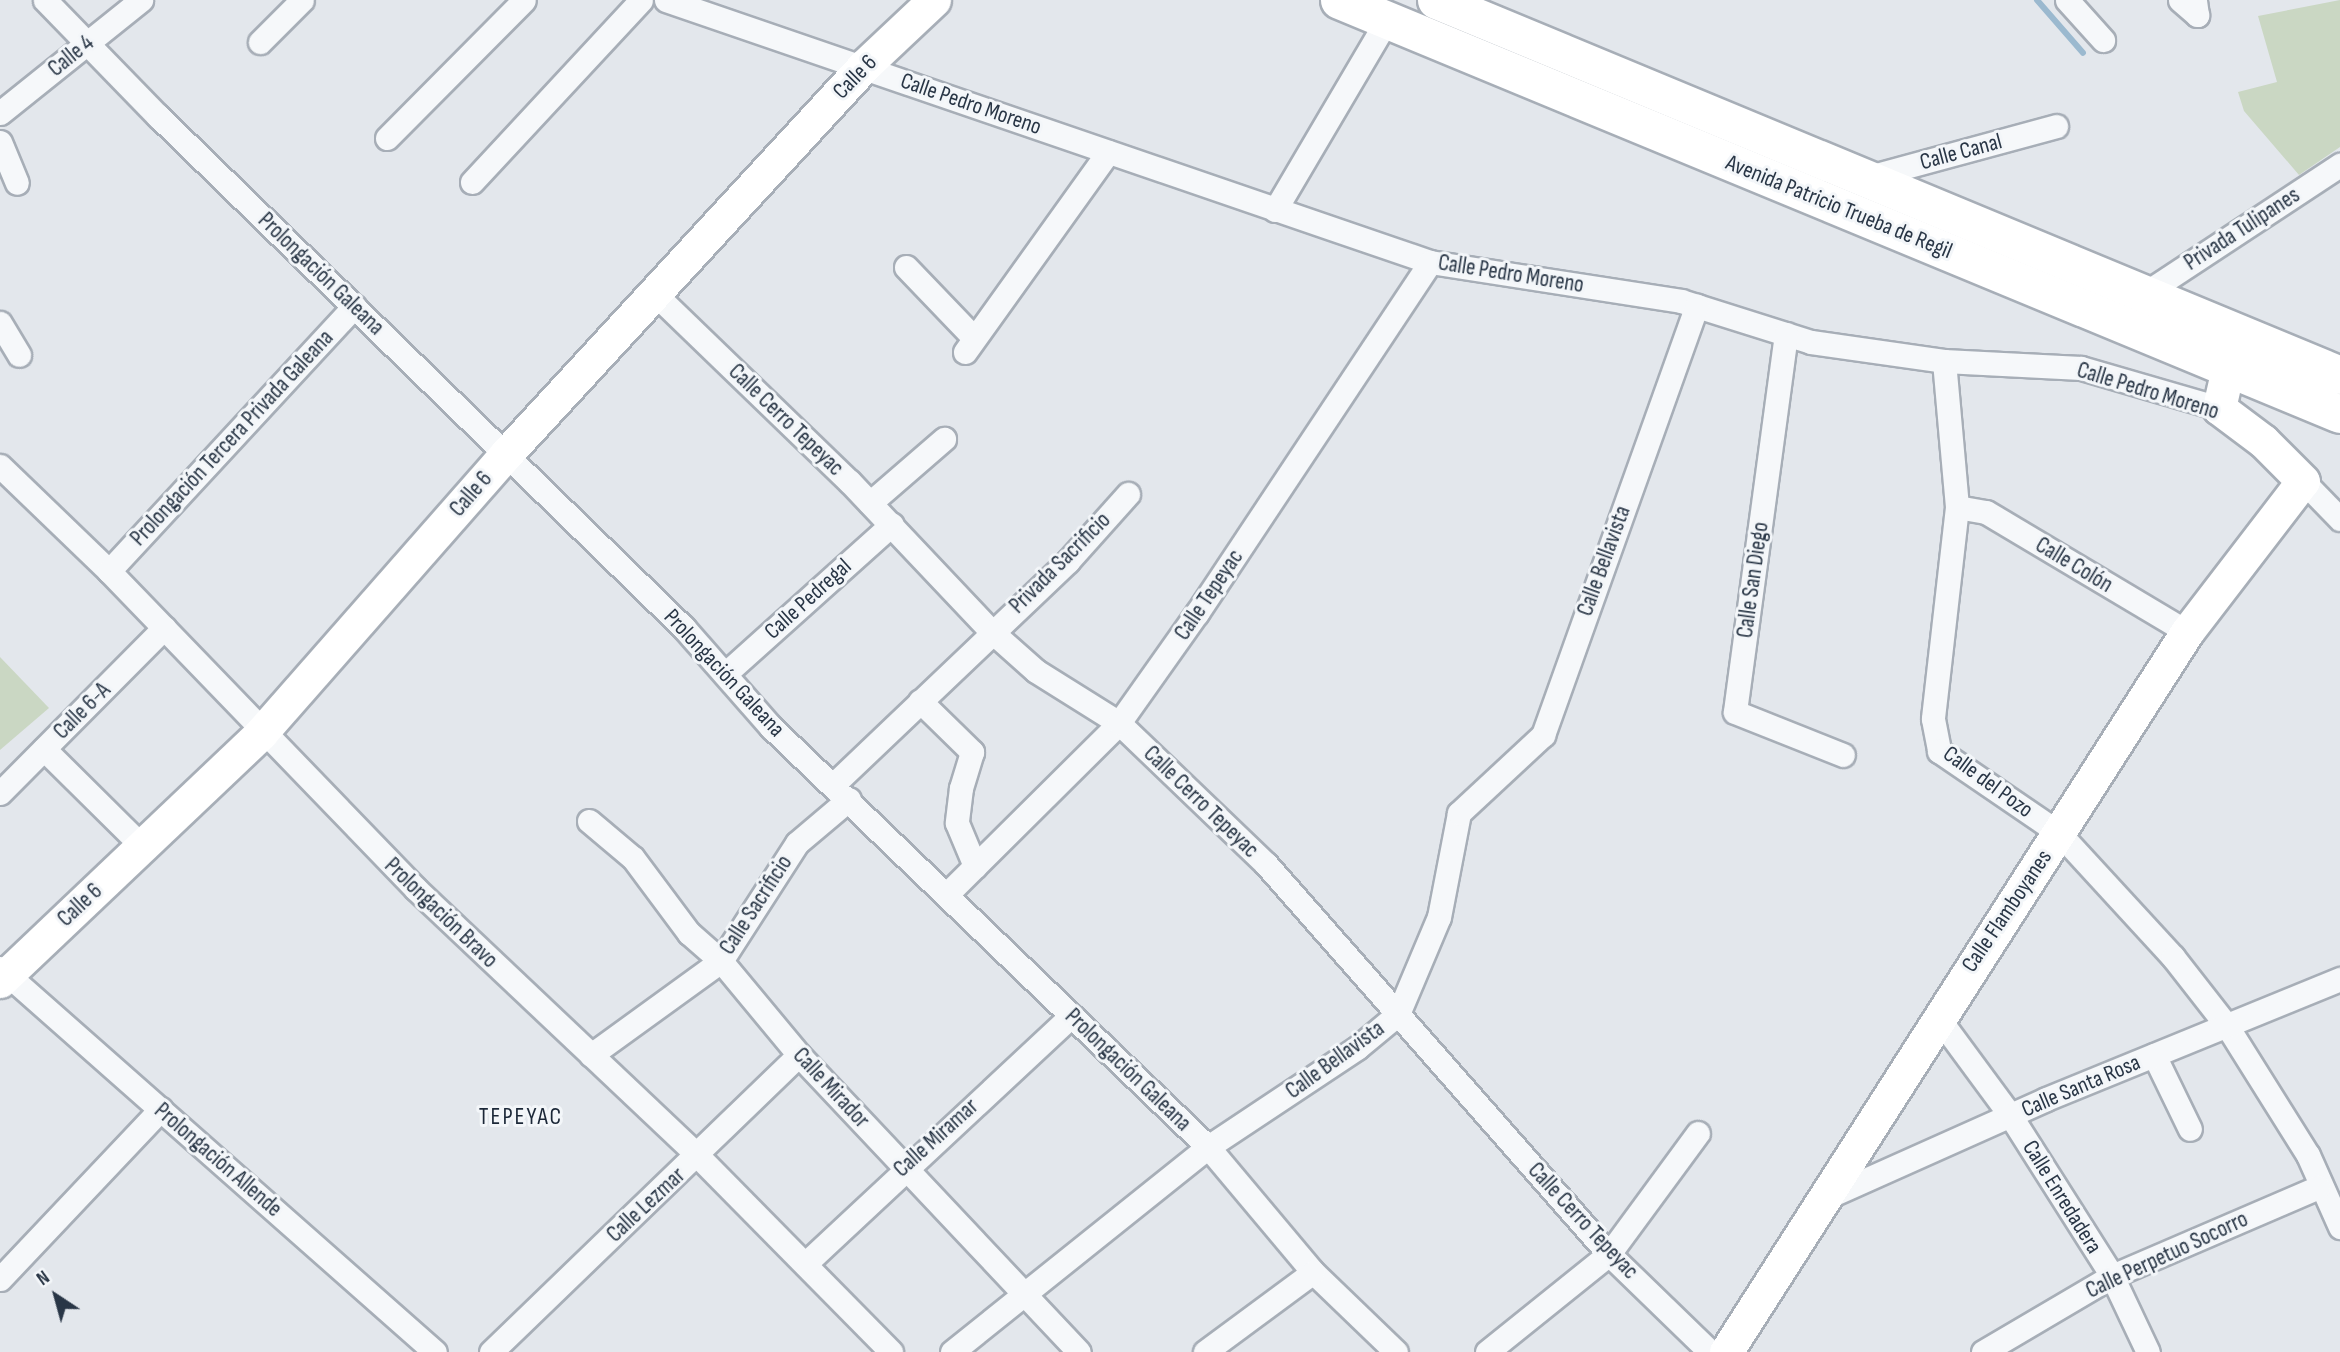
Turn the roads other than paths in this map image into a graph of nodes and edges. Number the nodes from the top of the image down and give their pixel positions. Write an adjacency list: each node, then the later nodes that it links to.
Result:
1 (45, 0): 16 (street, Prolongación Galeana)
2 (141, 0): 16 (street, Calle 4)
3 (302, 0): 15 (street)
4 (524, 0): 20 (street)
5 (641, 0): 25 (street)
6 (666, 0): 17 (street, Calle Pedro Moreno)
7 (934, 0): 17 (street, Calle 6)
8 (1339, 0): 13 (main road, Avenida Patricio Trueba de Regil)
9 (1436, 0): 24 (main road, Avenida Patricio Trueba de Regil)
10 (2067, 0): 14 (street)
11 (2180, 0): 12 (street)
12 (2195, 0)
13 (1387, 20): 27 (street); 38 (main road, Avenida Patricio Trueba de Regil)
14 (2103, 40)
15 (260, 42)
16 (86, 43): 18 (street, Calle 4); 32 (street, Prolongación Galeana)
17 (864, 66): 22 (street, Calle Pedro Moreno); 30 (street, Calle 6)
18 (0, 113)
19 (2056, 126): 24 (street, Calle Canal)
20 (387, 138)
21 (0, 142): 26 (street)
22 (1108, 152): 27 (street, Calle Pedro Moreno); 29 (street)
23 (2340, 164): 31 (street, Privada Tulipanes)
24 (1865, 178): 31 (main road, Avenida Patricio Trueba de Regil)
25 (472, 182)
26 (17, 183)
27 (1275, 210): 28 (street, Calle Pedro Moreno)
28 (1430, 262): 33 (street, Calle Pedro Moreno); 57 (street, Calle Tepeyac)
29 (906, 267)
30 (654, 293): 43 (street, Calle 6); 47 (street, Calle Cerro Tepeyac)
31 (2144, 294): 39 (main road, Avenida Patricio Trueba de Regil)
32 (354, 306): 43 (street, Prolongación Galeana); 51 (street, Prolongación Tercera Privada Galeana)
33 (1697, 306): 35 (street, Calle Pedro Moreno); 71 (street, Calle Bellavista)
34 (0, 323): 36 (street)
35 (1786, 334): 37 (street, Calle Pedro Moreno); 60 (street, Calle San Diego)
36 (19, 355)
37 (1944, 361): 40 (street, Calle Pedro Moreno); 48 (street, Calle del Pozo)
38 (2228, 368): 40 (street); 41 (main road, Avenida Patricio Trueba de Regil)
39 (2340, 375)
40 (2219, 408): 45 (street, Calle Pedro Moreno)
41 (2340, 414)
42 (944, 439): 47 (street)
43 (507, 453): 55 (street, Prolongación Galeana); 58 (street, Calle 6)
44 (0, 466): 51 (street, Prolongación Bravo)
45 (2304, 481): 49 (street, Calle Pedro Moreno); 54 (street, Calle Flamboyanes)
46 (1128, 494): 53 (street, Privada Sacrificio)
47 (870, 503): 50 (street, Calle Cerro Tepeyac)
48 (1957, 507): 54 (street, Calle Colón); 64 (street, Calle del Pozo)
49 (2337, 511)
50 (892, 524): 53 (street, Calle Cerro Tepeyac); 55 (street, Calle Pedregal)
51 (110, 571): 52 (street, Prolongación Bravo)
52 (163, 628): 58 (street, Prolongación Bravo); 59 (street, Calle 6-A)
53 (990, 631): 56 (street, Calle Sacrificio); 57 (street, Calle Cerro Tepeyac)
54 (2187, 632): 64 (street, Calle Flamboyanes)
55 (725, 674): 61 (street, Prolongación Galeana)
56 (920, 701): 61 (street, Calle Sacrificio); 66 (street)
57 (1119, 723): 66 (street, Calle Tepeyac); 71 (street, Calle Cerro Tepeyac)
58 (261, 733): 65 (street, Calle 6); 75 (street, Prolongación Bravo)
59 (44, 749): 62 (street, Calle 6-A); 65 (street)
60 (1843, 755)
61 (841, 792): 67 (street, Prolongación Galeana); 68 (street, Calle Sacrificio)
62 (0, 793)
63 (589, 821): 68 (street, Calle Mirador)
64 (2059, 833): 73 (street, Calle Flamboyanes); 74 (street, Calle del Pozo)
65 (142, 846): 69 (street, Calle 6)
66 (975, 866): 67 (street, Calle Tepeyac)
67 (946, 895): 72 (street, Prolongación Galeana)
68 (721, 961): 75 (street, Calle Sacrificio); 76 (street, Calle Mirador)
69 (2, 974): 78 (street, Prolongación Allende)
70 (2340, 979): 74 (street, Calle Santa Rosa)
71 (1398, 1014): 82 (street, Calle Bellavista); 88 (street, Calle Cerro Tepeyac)
72 (1071, 1016): 82 (street, Prolongación Galeana); 84 (street, Calle Miramar)
73 (1937, 1016): 79 (street, Calle Enredadera); 86 (street, Calle Flamboyanes)
74 (2227, 1026): 77 (street, Calle Santa Rosa); 85 (street, Calle del Pozo)
75 (591, 1055): 83 (street, Prolongación Bravo)
76 (799, 1055): 83 (street, Calle Lezmar); 84 (street, Calle Mirador)
77 (2154, 1055): 79 (street, Calle Santa Rosa); 80 (street)
78 (161, 1109): 92 (street); 94 (street, Prolongación Allende)
79 (2010, 1115): 86 (street, Calle Santa Rosa); 91 (street, Calle Enredadera)
80 (2190, 1129)
81 (1698, 1133): 88 (street)
82 (1208, 1147): 90 (street, Prolongación Galeana); 93 (street, Calle Bellavista)
83 (698, 1156): 89 (street, Prolongación Bravo); 95 (street, Calle Lezmar)
84 (904, 1166): 89 (street, Calle Miramar); 93 (street, Calle Mirador)
85 (2319, 1187): 87 (street, Calle del Pozo); 91 (street, Calle Perpetuo Socorro)
86 (1825, 1198): 103 (street, Calle Flamboyanes)
87 (2340, 1227)
88 (1609, 1254): 101 (street); 102 (street, Calle Cerro Tepeyac)
89 (805, 1264): 96 (street, Prolongación Bravo)
90 (1313, 1272): 99 (street); 100 (street, Prolongación Galeana)
91 (2112, 1276): 104 (street, Calle Perpetuo Socorro); 105 (street, Calle Enredadera)
92 (0, 1279)
93 (1026, 1294): 97 (street, Calle Bellavista); 98 (street, Calle Mirador)
94 (435, 1352)
95 (491, 1352)
96 (891, 1352)
97 (952, 1352)
98 (1079, 1352)
99 (1205, 1352)
100 (1396, 1352)
101 (1487, 1352)
102 (1710, 1352)
103 (1726, 1352)
104 (1983, 1352)
105 (2148, 1352)

